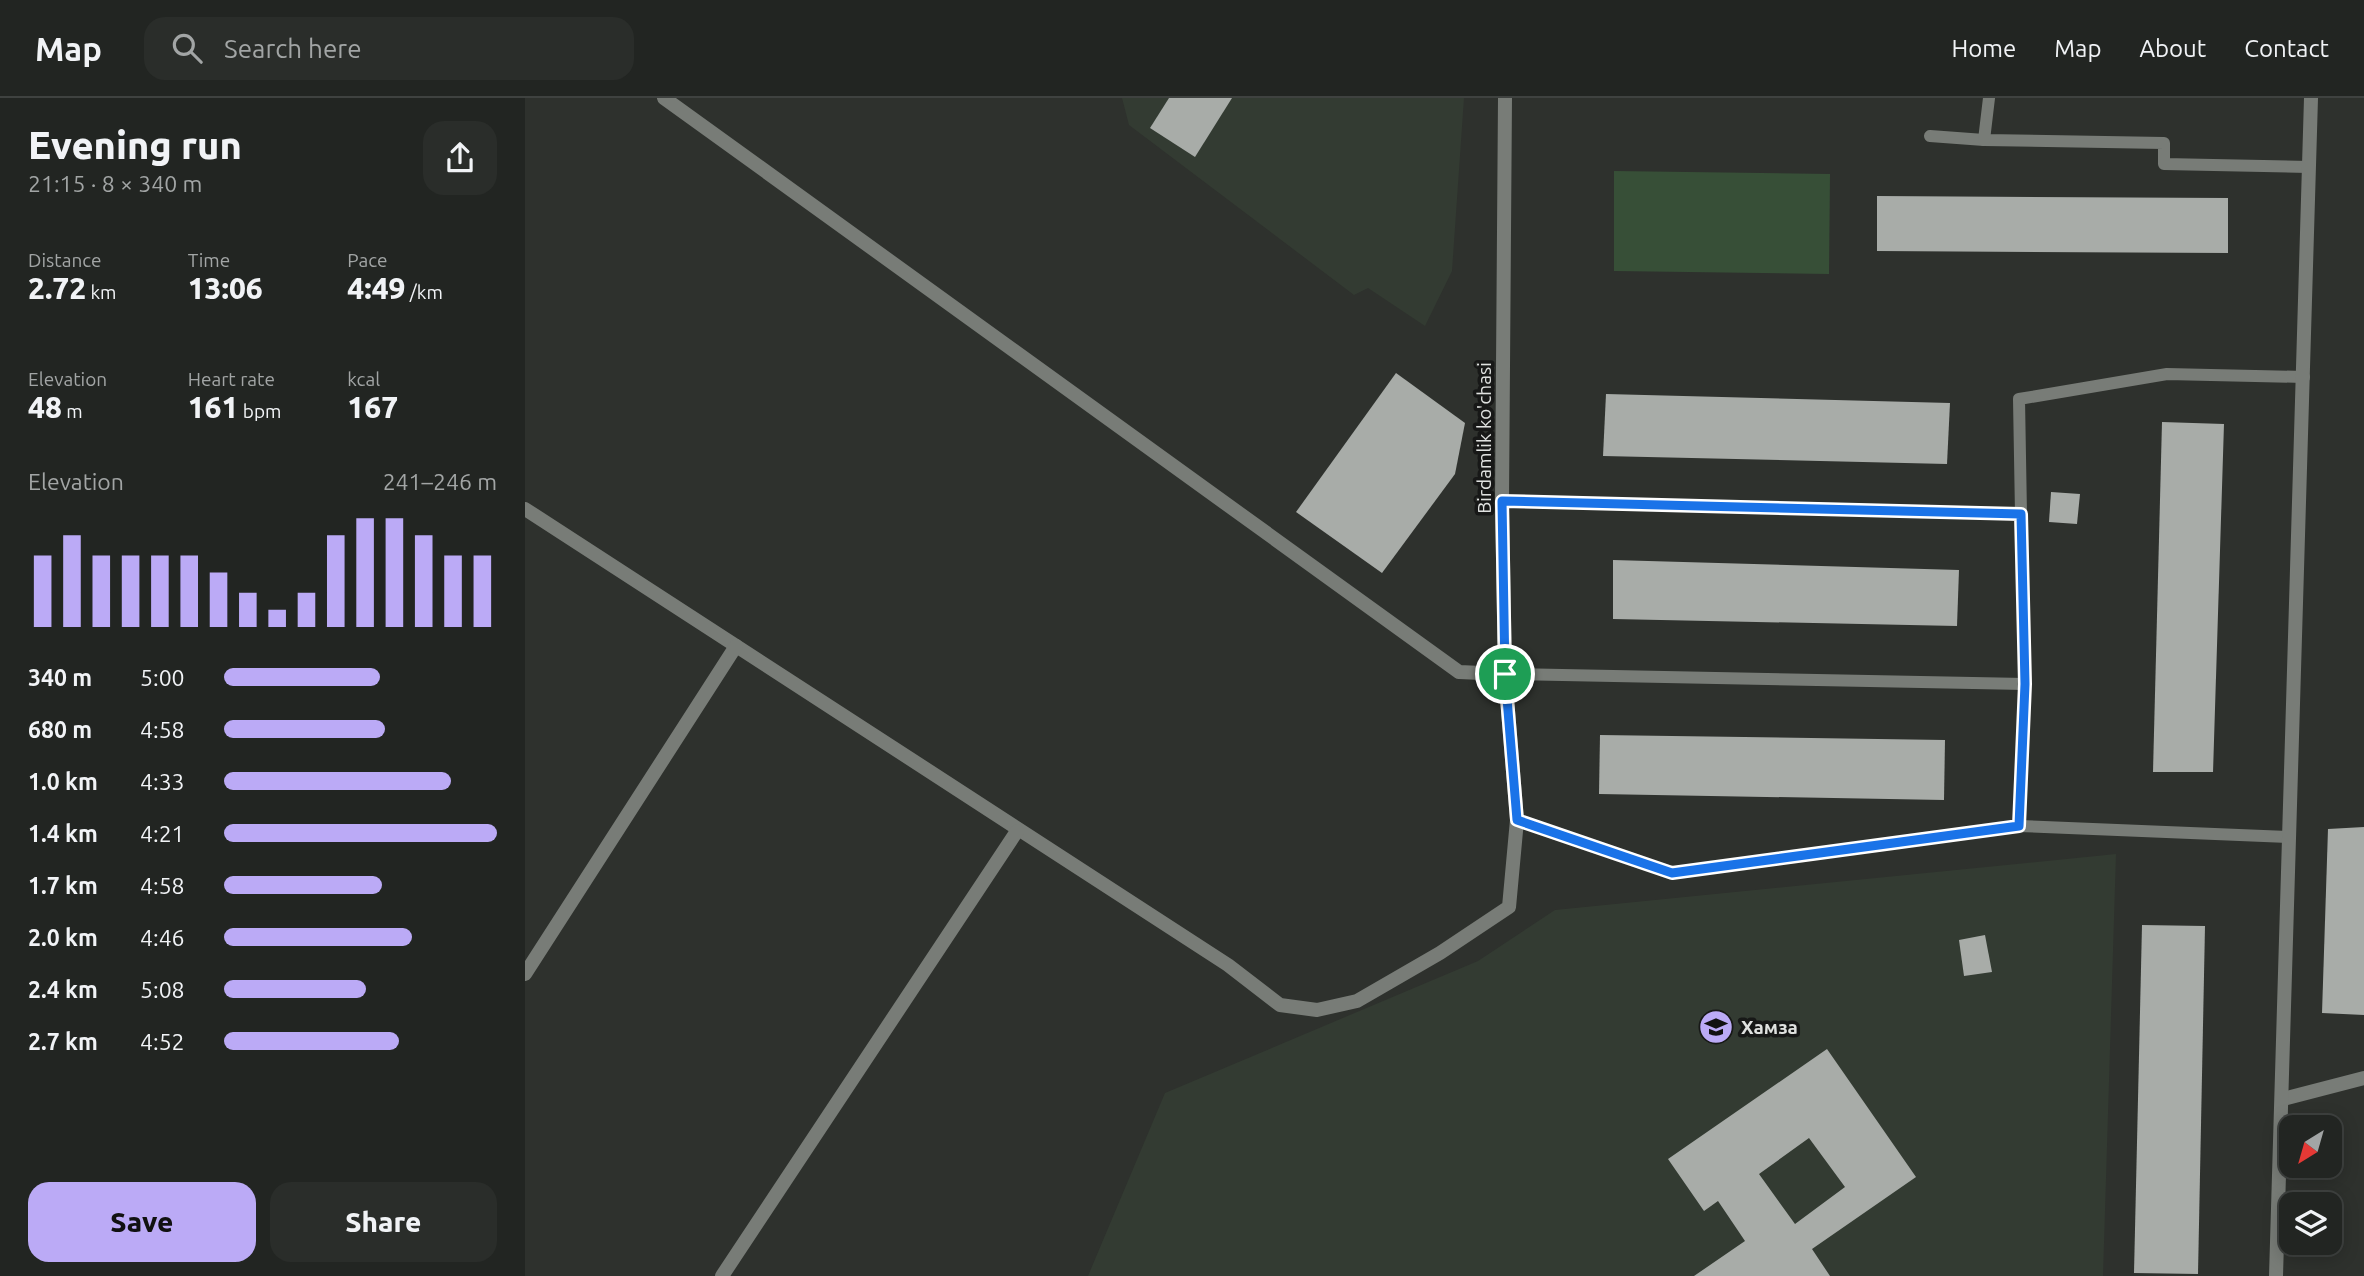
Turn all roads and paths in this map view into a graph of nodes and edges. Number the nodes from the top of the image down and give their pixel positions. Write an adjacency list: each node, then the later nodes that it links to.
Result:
1 (664, 98): 13 (street)
2 (1505, 98): 9 (street, Birdamlik ko'chasi)
3 (1989, 98): 6 (lane)
4 (2311, 98): 7 (street)
5 (1930, 135): 6 (lane)
6 (1984, 140): 7 (lane)
7 (2309, 167): 8 (street)
8 (2304, 377): 11 (lane); 18 (street)
9 (1502, 501): 11 (lane); 13 (street, Birdamlik ko'chasi)
10 (525, 509): 12 (street)
11 (2021, 514): 14 (lane)
12 (736, 646): 17 (street); 19 (street)
13 (1505, 674): 14 (lane); 15 (street, Birdamlik ko'chasi)
14 (2025, 684): 16 (lane)
15 (1517, 820): 16 (lane); 17 (street, Birdamlik ko'chasi)
16 (2019, 826): 18 (lane)
17 (1017, 831): 22 (street)
18 (2289, 837): 21 (street)
19 (525, 974)
20 (2364, 1078): 21 (street)
21 (2283, 1099): 23 (street)
22 (722, 1276)
23 (2276, 1276)

